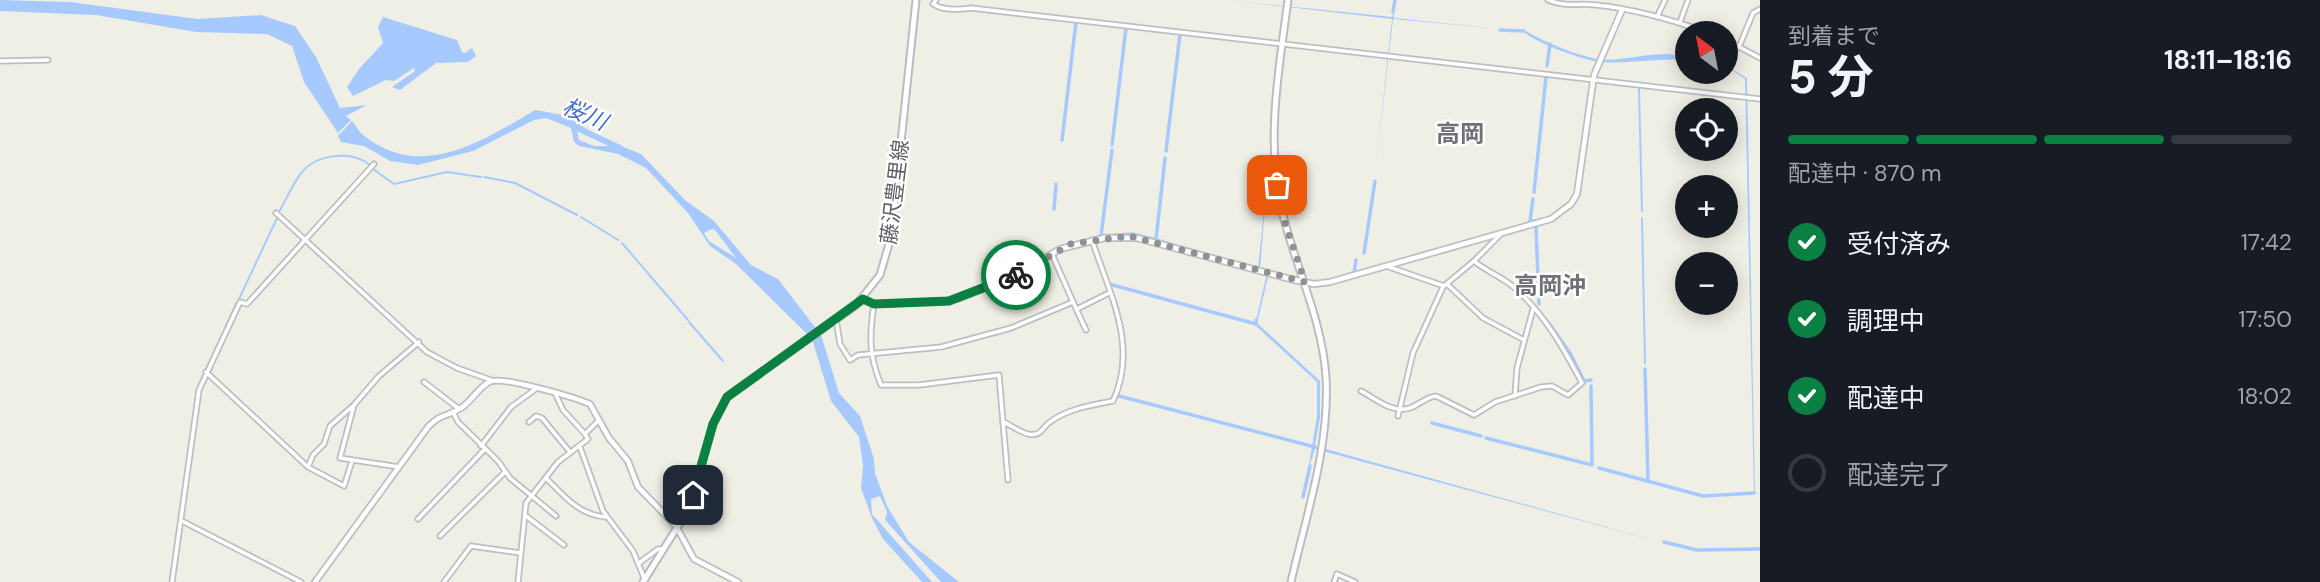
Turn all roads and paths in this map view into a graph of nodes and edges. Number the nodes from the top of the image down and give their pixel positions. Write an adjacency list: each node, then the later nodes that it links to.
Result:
1 (936, 0): 13 (street)
2 (1288, 0): 13 (main road)
3 (1548, 0): 7 (street)
4 (1665, 0): 10 (street)
5 (1688, 0): 12 (street)
6 (915, 2): 31 (main road, 藤沢豊里線)
7 (1595, 2): 9 (street)
8 (1760, 9): 14 (street)
9 (1622, 10): 10 (street); 18 (street)
10 (1657, 17): 11 (street)
11 (1675, 21)
12 (1680, 21)
13 (1283, 44): 18 (street); 28 (main road)
14 (1739, 47): 15 (street)
15 (1760, 58)
16 (48, 60): 17 (street)
17 (0, 61)
18 (1593, 80): 19 (street); 22 (street)
19 (1760, 99)
20 (374, 164): 23 (street)
21 (276, 213): 23 (street)
22 (1502, 233): 26 (street); 27 (street)
23 (306, 239): 39 (street); 41 (street)
24 (1092, 240): 25 (street); 28 (street); 30 (street)
25 (1052, 254): 32 (street); 33 (street)
26 (1474, 261): 29 (street); 34 (street)
27 (1389, 267): 28 (street); 29 (street)
28 (1305, 282): 84 (main road)
29 (1446, 286): 38 (street); 49 (street)
30 (1109, 293): 35 (street); 54 (street)
31 (863, 299): 33 (street); 36 (main road, 藤沢豊里線)
32 (1073, 302): 35 (street); 40 (street)
33 (874, 304): 40 (street)
34 (1534, 308): 38 (street); 47 (street)
35 (1077, 309): 37 (street)
36 (835, 319): 40 (street); 71 (main road, 藤沢豊里線)
37 (1086, 330)
38 (1524, 340): 47 (street)
39 (419, 341): 42 (street); 48 (street)
40 (871, 354): 54 (street)
41 (206, 372): 60 (street); 70 (street)
42 (491, 380): 44 (street); 50 (street)
43 (424, 382): 50 (street)
44 (537, 388): 46 (street); 56 (street)
45 (1361, 391): 49 (street)
46 (555, 393): 52 (street); 55 (street)
47 (1515, 396): 49 (street)
48 (354, 405): 59 (street); 60 (street)
49 (1400, 409): 51 (street)
50 (456, 411): 56 (street); 61 (street)
51 (1398, 416)
52 (598, 421): 55 (street); 71 (street)
53 (530, 422): 58 (street)
54 (1003, 422): 64 (street)
55 (585, 434): 57 (street)
56 (483, 447): 62 (street); 69 (street)
57 (580, 447): 58 (street); 68 (street)
58 (570, 452): 63 (street)
59 (352, 461): 60 (street); 61 (street)
60 (308, 467)
61 (399, 467): 80 (street)
62 (505, 472): 65 (street); 72 (street)
63 (546, 478): 65 (street); 68 (street)
64 (1008, 480)
65 (532, 494): 66 (street); 67 (street)
66 (526, 516): 73 (street); 75 (street)
67 (556, 516)
68 (606, 517): 76 (street)
69 (418, 519)
70 (182, 521): 78 (street); 79 (street)
71 (677, 528): 74 (main road, 藤沢豊里線); 83 (street)
72 (440, 536)
73 (564, 545)
74 (664, 550): 76 (street); 77 (main road, 藤沢豊里線)
75 (520, 553): 81 (street); 82 (street)
76 (639, 563): 77 (street)
77 (644, 581)
78 (172, 582)
79 (301, 582)
80 (315, 582)
81 (444, 582)
82 (518, 582)
83 (738, 582)
84 (1291, 582)
85 (1334, 582): 86 (street)
86 (1355, 582)

